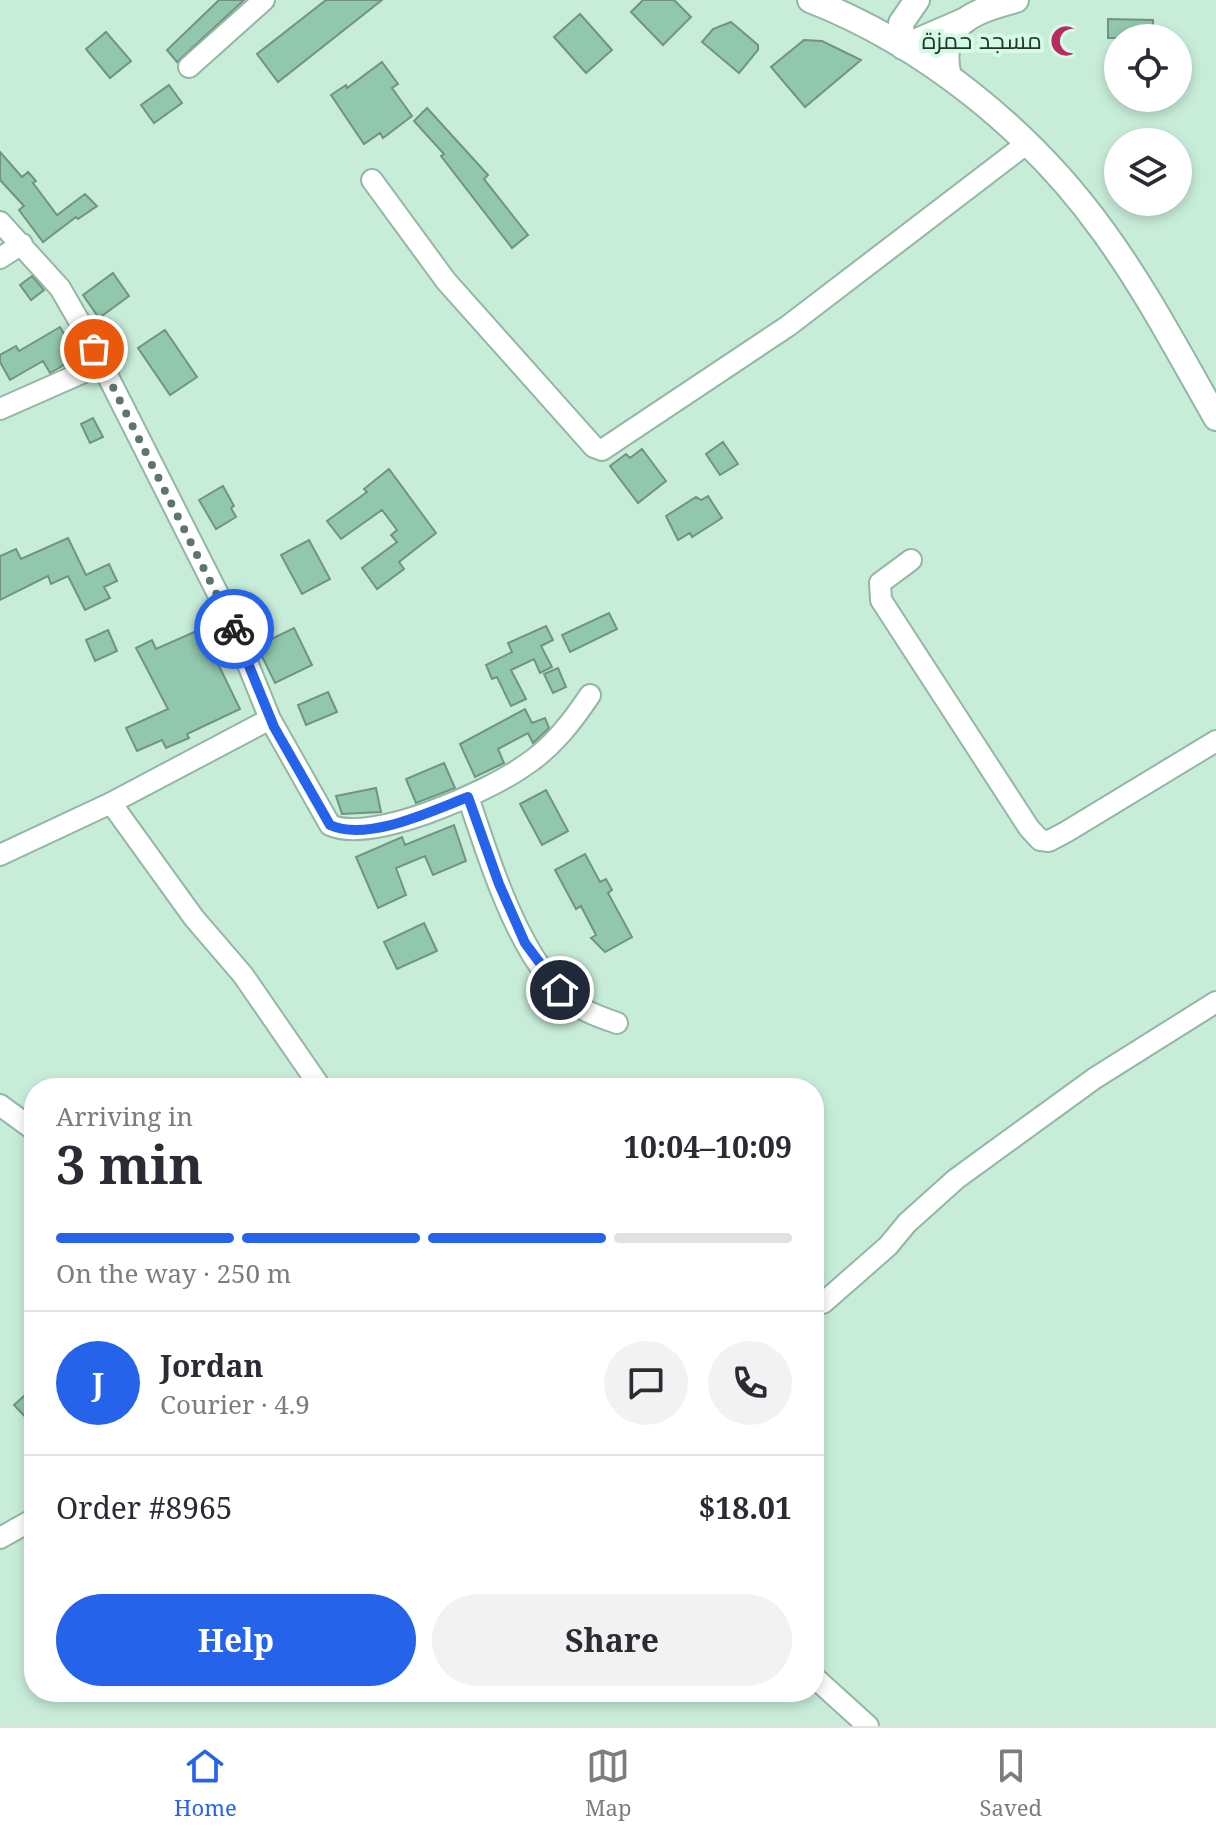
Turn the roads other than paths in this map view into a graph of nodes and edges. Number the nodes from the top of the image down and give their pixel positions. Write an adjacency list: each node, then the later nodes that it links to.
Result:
1 (264, 0): 7 (street)
2 (810, 0): 6 (main road)
3 (917, 0): 6 (main road)
4 (1016, 0): 5 (main road)
5 (963, 20): 6 (main road); 8 (main road)
6 (902, 47): 8 (main road)
7 (189, 67)
8 (949, 77): 9 (main road)
9 (1026, 144): 10 (street); 16 (main road)
10 (372, 180)
11 (0, 222): 12 (street)
12 (22, 244): 13 (street); 14 (street)
13 (0, 258)
14 (102, 364): 15 (street); 19 (street)
15 (0, 409)
16 (1216, 418)
17 (911, 560): 20 (street)
18 (590, 695): 21 (street)
19 (270, 719): 21 (street); 22 (street)
20 (1216, 741)
21 (468, 797): 25 (street)
22 (111, 803): 23 (street); 26 (street)
23 (0, 855)
24 (1216, 1002): 29 (street)
25 (617, 1023)
26 (314, 1078)
27 (0, 1105): 28 (street)
28 (24, 1123)
29 (824, 1302)
30 (24, 1525): 31 (street)
31 (0, 1538)
32 (824, 1686): 33 (street)
33 (868, 1726)

